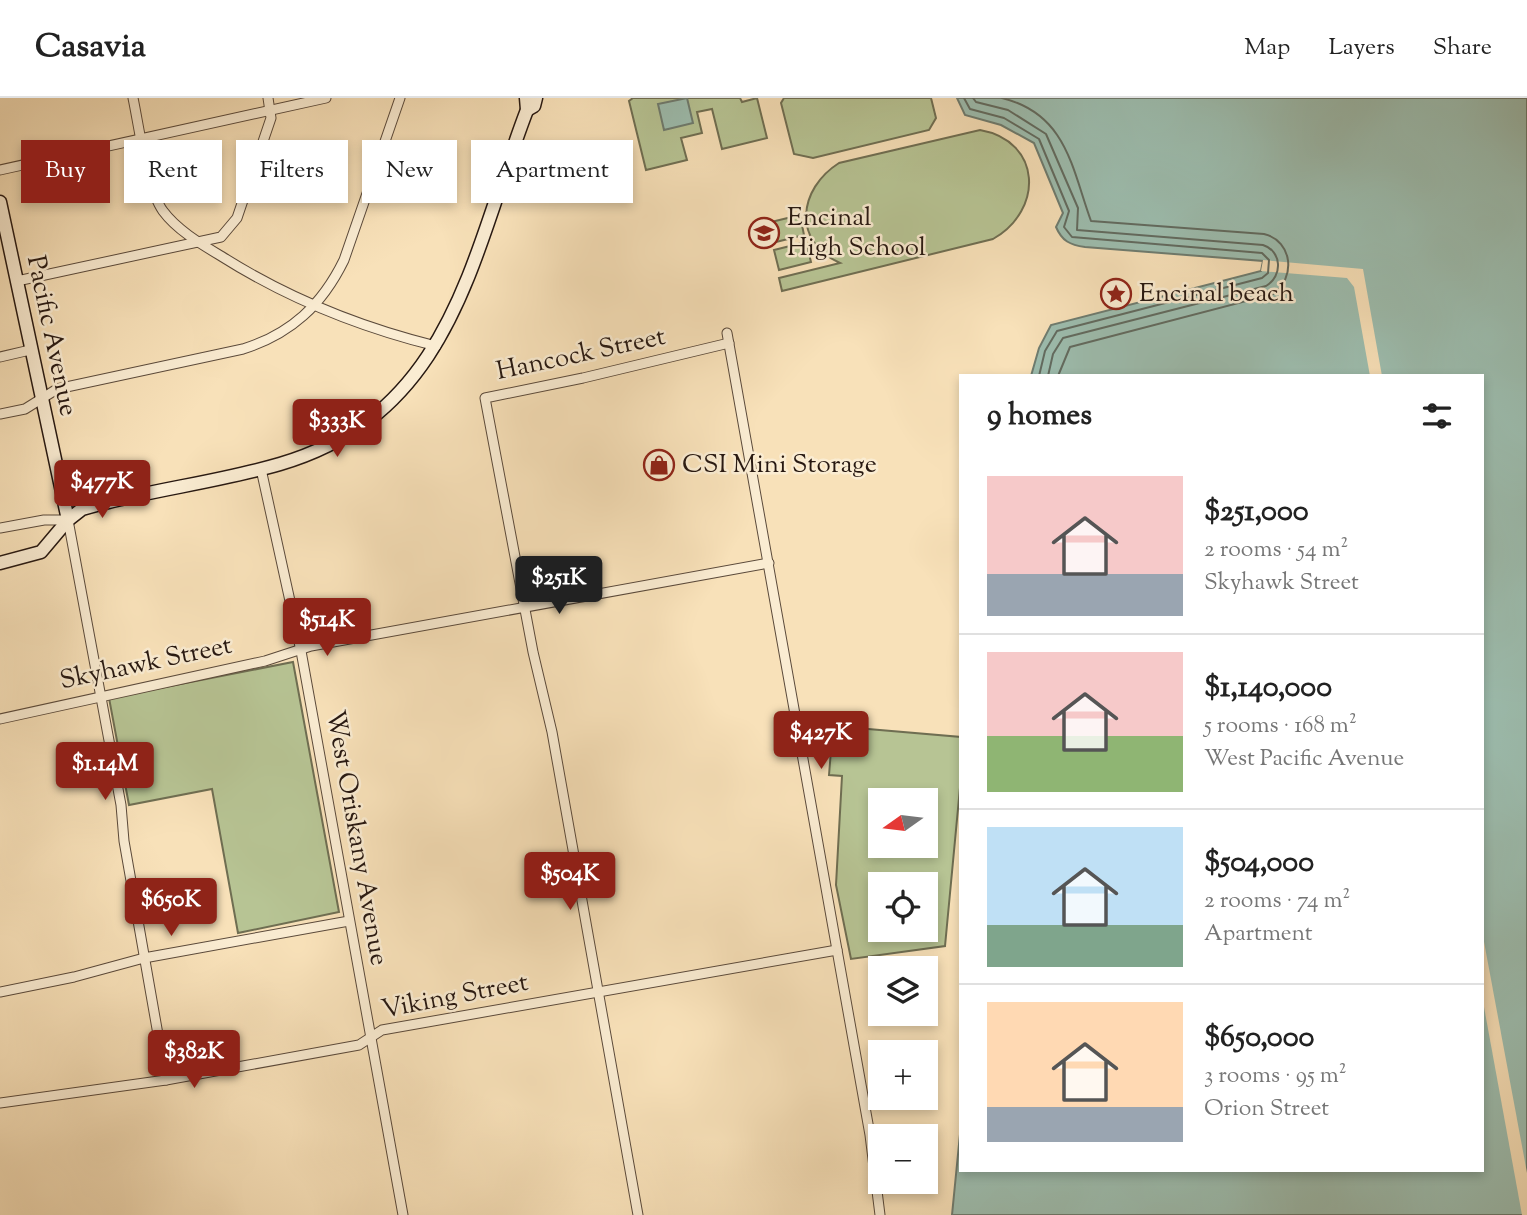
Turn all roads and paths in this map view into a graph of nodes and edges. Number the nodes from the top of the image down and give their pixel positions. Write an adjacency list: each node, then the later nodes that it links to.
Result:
1 (133, 98): 8 (street)
2 (268, 98): 7 (street)
3 (326, 98): 7 (street)
4 (400, 98): 13 (street)
5 (536, 98): 6 (street)
6 (527, 104): 14 (street)
7 (270, 110): 8 (street); 11 (street)
8 (141, 137): 9 (street); 11 (street)
9 (0, 170)
10 (0, 202): 12 (street, Pacific Avenue)
11 (197, 242): 12 (street); 13 (street)
12 (17, 281): 15 (street, Pacific Avenue)
13 (314, 307): 14 (street); 17 (street)
14 (436, 346): 19 (street)
15 (30, 350): 16 (street); 17 (street, Pacific Avenue)
16 (0, 358)
17 (41, 399): 18 (street); 20 (street, Pacific Avenue)
18 (0, 414)
19 (261, 469): 20 (street); 25 (street, West Oriskany Avenue)
20 (68, 520): 21 (street); 22 (street); 26 (street)
21 (0, 528)
22 (0, 563)
23 (768, 563): 24 (street); 24 (street, Hancock Street); 29 (street)
24 (525, 607): 25 (street, Skyhawk Street); 31 (street)
25 (301, 651): 26 (street, Skyhawk Street); 28 (street, West Oriskany Avenue)
26 (101, 695): 27 (street, Skyhawk Street); 30 (street)
27 (0, 719)
28 (349, 921): 30 (street); 33 (street, West Oriskany Avenue)
29 (837, 950): 31 (street, Viking Street); 38 (street)
30 (144, 958): 32 (street); 34 (street)
31 (600, 991): 33 (street, Viking Street); 37 (street)
32 (0, 992)
33 (371, 1036): 34 (street, Viking Street); 36 (street, West Oriskany Avenue)
34 (166, 1080): 35 (street, Viking Street)
35 (0, 1103)
36 (403, 1215)
37 (638, 1215)
38 (880, 1215)

